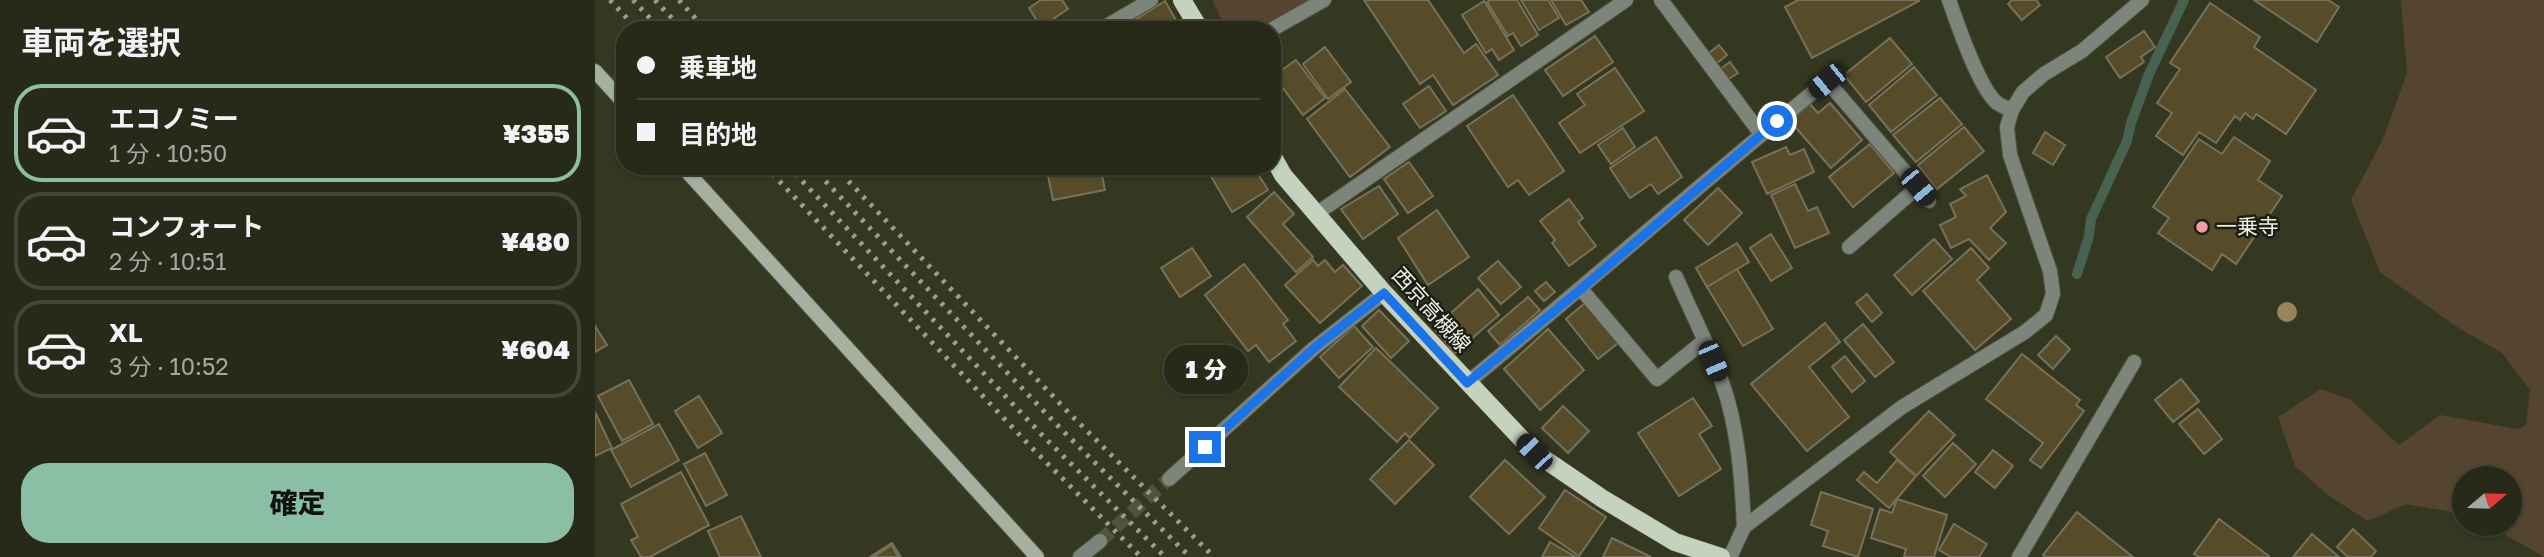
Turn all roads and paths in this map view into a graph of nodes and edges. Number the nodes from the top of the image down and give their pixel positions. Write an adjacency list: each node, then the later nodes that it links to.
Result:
1 (1151, 0): 8 (street)
2 (1182, 0): 9 (main road)
3 (1324, 0): 10 (street)
4 (1626, 0): 19 (street)
5 (1661, 0): 14 (street)
6 (1949, 0): 13 (street)
7 (2142, 0): 13 (street)
8 (1115, 21)
9 (1195, 21)
10 (1281, 24)
11 (595, 71): 12 (street)
12 (616, 93)
13 (2012, 110): 28 (street)
14 (1761, 134): 17 (street); 22 (street)
15 (1281, 171): 19 (main road, 西京高槻線)
16 (690, 175): 30 (street)
17 (1918, 187): 18 (street); 20 (street)
18 (1930, 201)
19 (1316, 214): 23 (main road, 西京高槻線)
20 (1849, 247)
21 (1676, 277): 24 (street)
22 (1581, 289): 24 (street); 26 (street)
23 (1384, 293): 26 (main road, 西京高槻線); 27 (street)
24 (1704, 341): 28 (street)
25 (2134, 362): 34 (street)
26 (1467, 383): 32 (main road, 西京高槻線)
27 (1169, 479)
28 (1744, 527): 33 (street)
29 (1100, 541): 31 (street)
30 (1037, 557)
31 (1080, 557)
32 (1721, 557)
33 (1730, 557)
34 (2019, 557)

